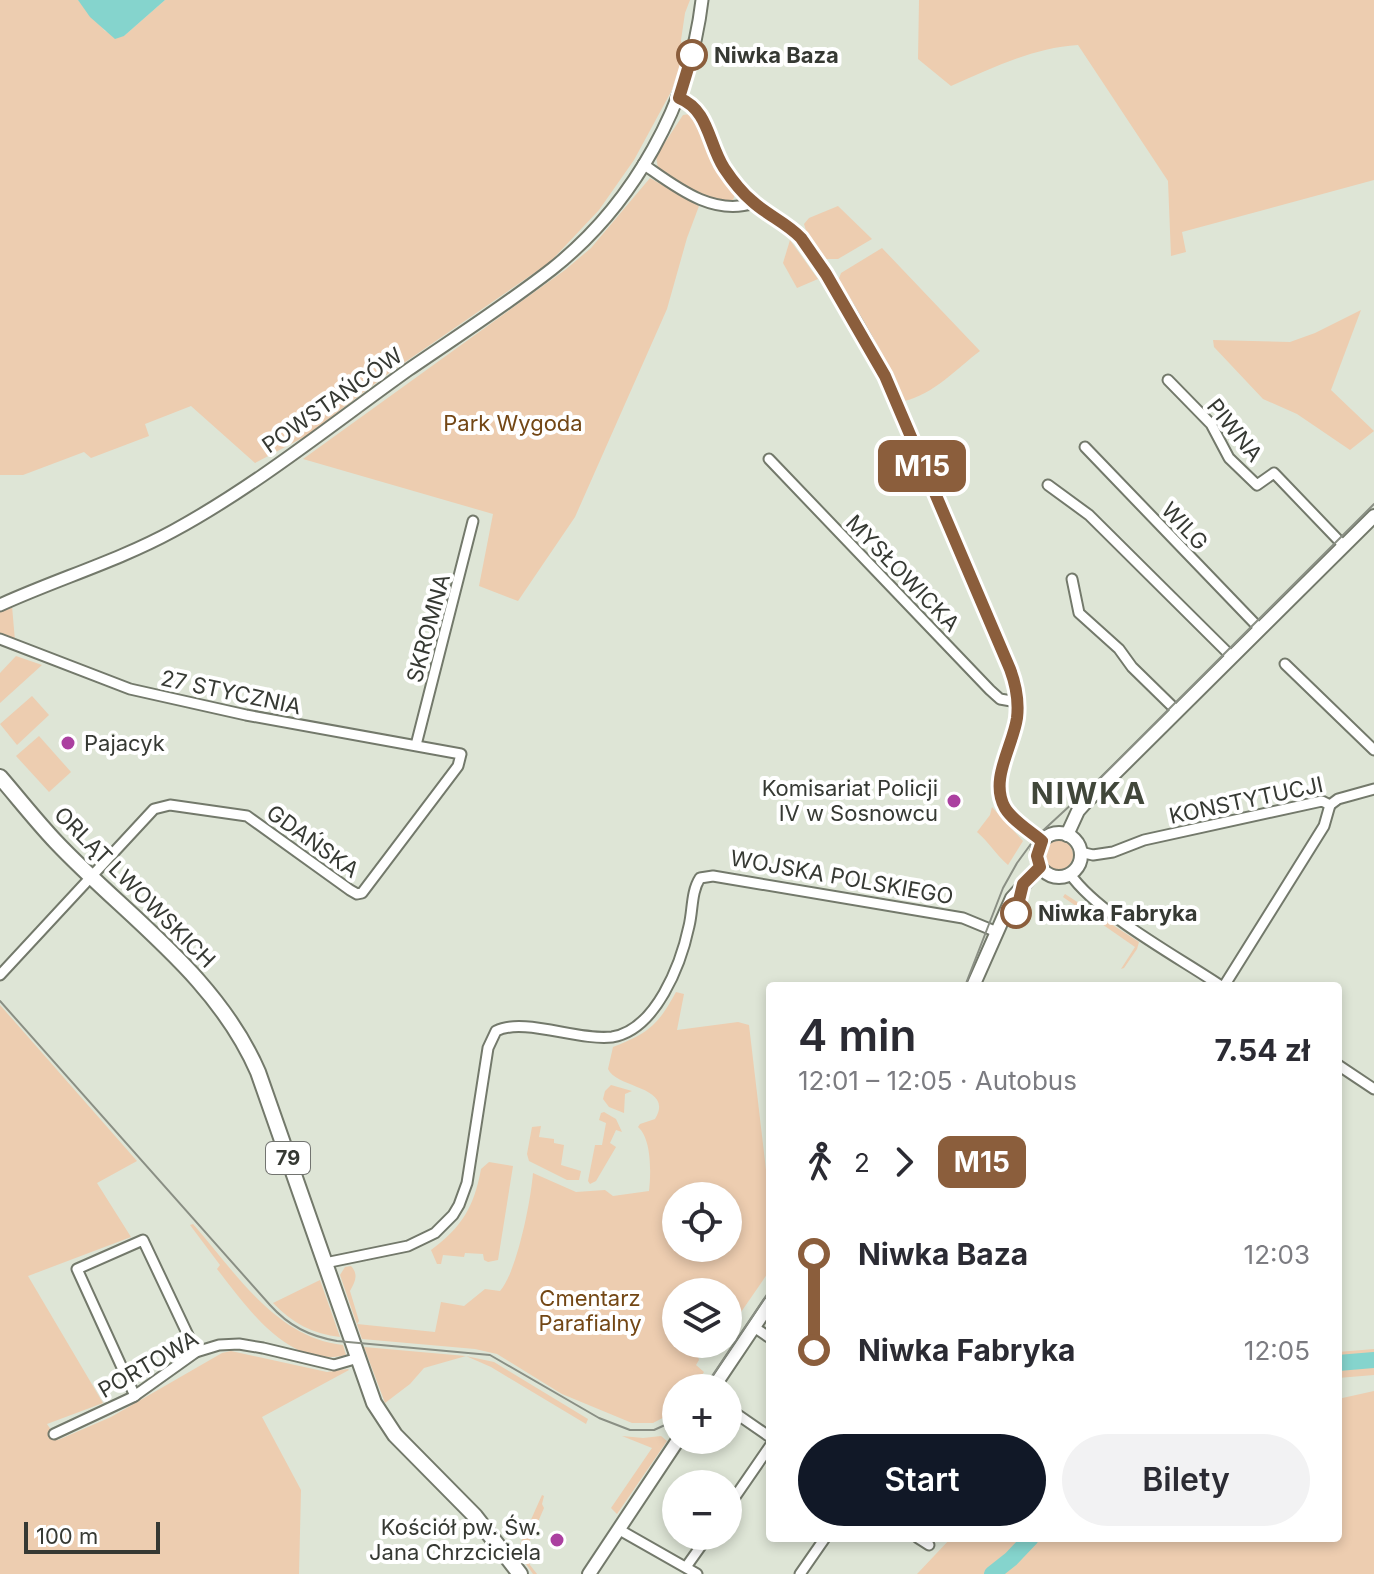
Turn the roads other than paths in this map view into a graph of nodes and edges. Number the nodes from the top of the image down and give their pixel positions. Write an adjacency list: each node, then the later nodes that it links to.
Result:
1 (702, 0): 2 (street, POWSTAŃCÓW)
2 (679, 98): 3 (street, POWSTAŃCÓW); 4 (street)
3 (643, 164): 4 (street); 13 (street, POWSTAŃCÓW)
4 (754, 203): 18 (street)
5 (1168, 380): 11 (street, PIWNA)
6 (1085, 447): 14 (street, WILG)
7 (769, 459): 18 (street, MYSŁOWICKA)
8 (1048, 485): 16 (street)
9 (1374, 516): 11 (main road)
10 (473, 521): 20 (street, SKROMNA)
11 (1344, 546): 14 (main road)
12 (1072, 579): 19 (street)
13 (0, 605)
14 (1260, 629): 16 (main road)
15 (0, 639): 20 (street, 27 STYCZNIA)
16 (1232, 657): 19 (main road)
17 (1285, 664): 21 (street)
18 (1017, 702): 27 (street)
19 (1177, 711): 26 (main road)
20 (416, 745): 22 (street, 27 STYCZNIA)
21 (1374, 750)
22 (461, 754): 31 (street, GDAŃSKA)
23 (0, 777): 31 (main road, ORLĄT LWOWSKICH / 79)
24 (1374, 789): 25 (street, KONSTYTUCJI)
25 (1330, 805): 28 (street, KONSTYTUCJI); 36 (street)
26 (1067, 835): 27 (main road); 28 (main road)
27 (1042, 841): 29 (main road)
28 (1086, 854): 30 (main road)
29 (1040, 867): 30 (main road); 32 (main road)
30 (1070, 874): 35 (street)
31 (92, 876): 33 (street, GDAŃSKA); 39 (main road, ORLĄT LWOWSKICH / 79)
32 (997, 932): 34 (main road); 39 (street, WOJSKA POLSKIEGO)
33 (0, 975)
34 (975, 982)
35 (1216, 982)
36 (1225, 982)
37 (1342, 1068): 38 (street)
38 (1374, 1089)
39 (325, 1263): 44 (main road, ORLĄT LWOWSKICH / 79)
40 (766, 1309): 41 (main road)
41 (754, 1327): 42 (street); 45 (main road)
42 (766, 1335)
43 (196, 1352): 44 (street, PORTOWA); 46 (street, PORTOWA); 46 (street)
44 (358, 1358): 59 (main road, ORLĄT LWOWSKICH / 79)
45 (722, 1374)
46 (135, 1396): 48 (street, PORTOWA)
47 (742, 1418): 49 (street)
48 (54, 1434)
49 (766, 1434)
50 (766, 1452): 52 (street)
51 (669, 1454): 53 (main road)
52 (742, 1487)
53 (618, 1529): 58 (street); 60 (main road)
54 (822, 1542): 62 (street)
55 (924, 1542): 56 (street)
56 (929, 1545)
57 (698, 1550): 58 (street)
58 (686, 1567): 61 (street)
59 (520, 1574)
60 (589, 1574)
61 (697, 1574)
62 (800, 1574)

